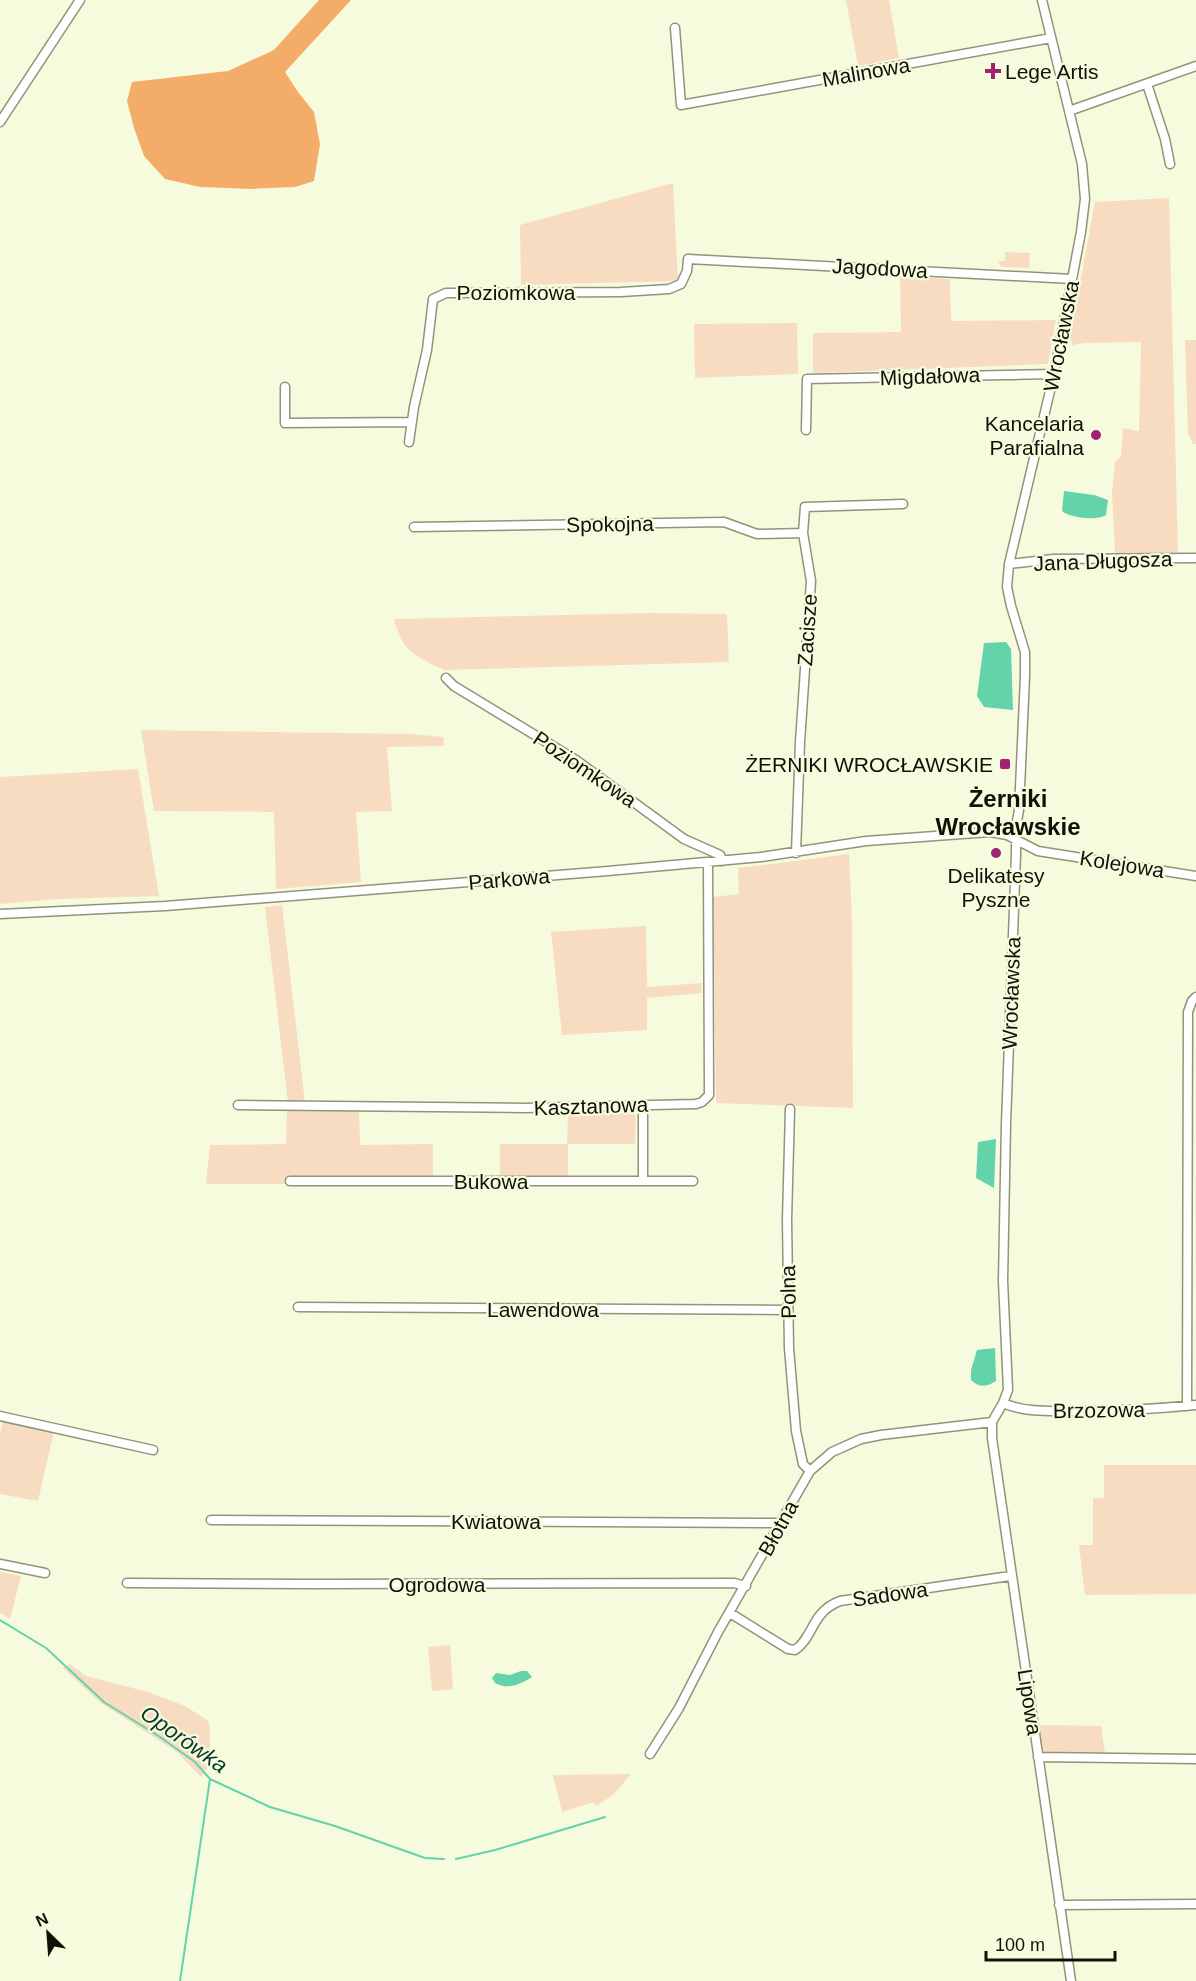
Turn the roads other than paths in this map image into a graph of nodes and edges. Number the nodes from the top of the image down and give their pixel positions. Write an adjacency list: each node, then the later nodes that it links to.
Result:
1 (80, 0): 8 (street)
2 (1042, 0): 4 (street, Wrocławska)
3 (675, 28): 4 (street, Malinowa)
4 (1052, 38): 7 (street, Wrocławska)
5 (1196, 66): 6 (street)
6 (1147, 84): 7 (street); 9 (street)
7 (1069, 111): 11 (street, Wrocławska)
8 (0, 122)
9 (1170, 164)
10 (688, 259): 11 (street, Jagodowa); 14 (street, Poziomkowa)
11 (1072, 279): 12 (street, Wrocławska)
12 (1054, 374): 15 (street, Migdałowa); 21 (street, Wrocławska)
13 (285, 387): 14 (street)
14 (412, 422): 16 (street, Poziomkowa)
15 (806, 430)
16 (409, 442)
17 (903, 504): 19 (street, Zacisze)
18 (414, 527): 19 (street, Spokojna)
19 (803, 533): 24 (street, Zacisze)
20 (1196, 558): 21 (street, Jana Długosza)
21 (1010, 564): 23 (street, Wrocławska)
22 (446, 678): 25 (street, Poziomkowa)
23 (1016, 840): 24 (street, Parkowa); 27 (street, Kolejowa); 38 (street, Wrocławska)
24 (796, 853): 25 (street, Parkowa)
25 (722, 861): 26 (street, Parkowa)
26 (708, 862): 28 (street, Parkowa); 30 (street, Kasztanowa)
27 (1196, 876)
28 (0, 914)
29 (1196, 997): 39 (street)
30 (643, 1104): 31 (street, Kasztanowa); 34 (street)
31 (238, 1105)
32 (790, 1109): 37 (street, Polna)
33 (290, 1181): 34 (street, Bukowa)
34 (643, 1181): 35 (street, Bukowa)
35 (693, 1181)
36 (298, 1307): 37 (street, Lawendowa)
37 (788, 1310): 43 (street, Polna)
38 (1003, 1403): 39 (street, Brzozowa); 41 (street, Wrocławska)
39 (1191, 1406)
40 (0, 1416): 42 (street)
41 (992, 1422): 43 (street, Błotna); 48 (street, Lipowa)
42 (153, 1450)
43 (810, 1471): 45 (street, Błotna)
44 (211, 1520): 45 (street, Kwiatowa)
45 (780, 1523): 50 (street, Błotna)
46 (0, 1564): 47 (street)
47 (45, 1573)
48 (1010, 1576): 51 (street, Sadowa); 53 (street, Lipowa)
49 (127, 1582): 50 (street, Ogrodowa)
50 (746, 1586): 51 (street, Błotna)
51 (730, 1613): 52 (street, Błotna)
52 (650, 1754)
53 (1038, 1757): 54 (street); 55 (street, Lipowa)
54 (1196, 1760)
55 (1059, 1905): 56 (street); 57 (street, Lipowa)
56 (1196, 1905)
57 (1071, 1981)

